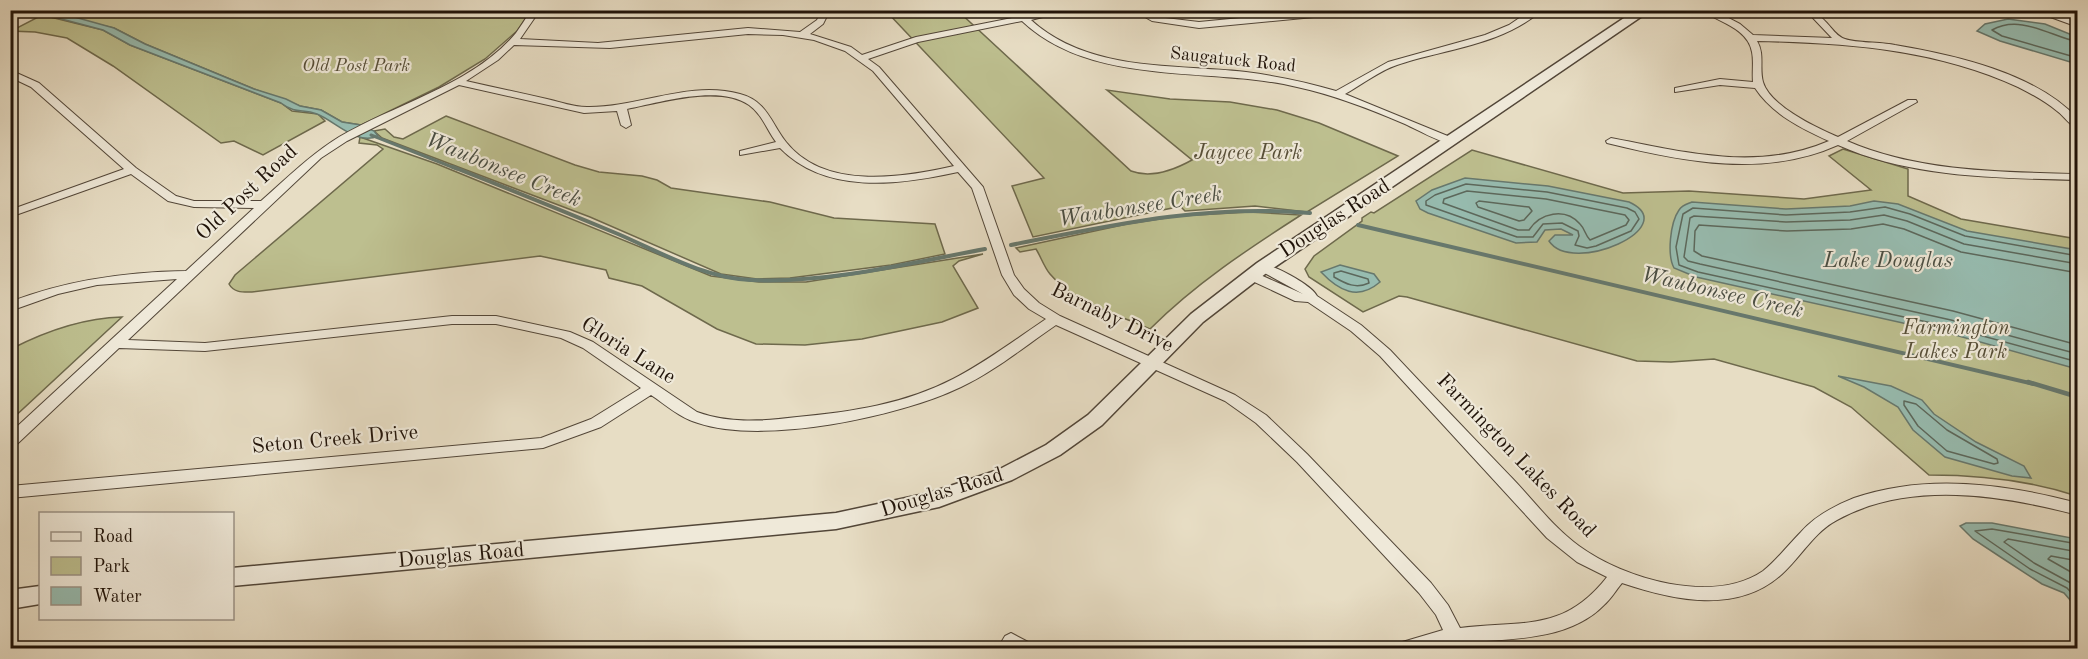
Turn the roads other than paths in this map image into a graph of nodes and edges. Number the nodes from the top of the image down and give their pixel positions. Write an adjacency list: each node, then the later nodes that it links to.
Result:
1 (537, 10): 17 (street, Old Post Road)
2 (826, 10): 14 (street)
3 (1015, 10): 12 (street, Saugatuck Road)
4 (1066, 10): 12 (street)
5 (1137, 10): 6 (street)
6 (1355, 10)
7 (1539, 10): 18 (street)
8 (1646, 10): 34 (street, Douglas Road)
9 (1706, 10): 15 (street)
10 (2035, 10): 13 (street)
11 (1817, 18): 16 (street)
12 (1025, 19): 19 (street); 27 (street, Saugatuck Road)
13 (2078, 24)
14 (801, 36): 17 (street, Barnaby Drive); 19 (street, Barnaby Drive)
15 (1750, 38): 16 (street); 25 (street)
16 (1840, 41): 30 (street)
17 (513, 42): 23 (street, Old Post Road)
18 (1420, 54): 20 (street); 27 (street)
19 (863, 58): 39 (street, Barnaby Drive)
20 (1432, 62)
21 (10, 73): 22 (street)
22 (26, 80): 24 (street); 40 (street)
23 (457, 82): 29 (street); 42 (street, Old Post Road)
24 (10, 85)
25 (1759, 85): 26 (street); 36 (street)
26 (1679, 90)
27 (1336, 94): 34 (street, Saugatuck Road)
28 (1912, 102): 36 (street)
29 (621, 107): 32 (street); 37 (street)
30 (2060, 108): 31 (street); 33 (street)
31 (2078, 108)
32 (626, 125)
33 (2078, 126)
34 (1451, 141): 44 (street, Douglas Road)
35 (1611, 141): 36 (street)
36 (1837, 141): 41 (street)
37 (782, 144): 38 (street); 39 (street)
38 (744, 153)
39 (962, 168): 47 (street, Barnaby Drive)
40 (132, 170): 42 (street); 43 (street)
41 (2078, 177)
42 (262, 205): 45 (street, Old Post Road)
43 (10, 214)
44 (1257, 272): 49 (street, Douglas Road); 54 (street, Farmington Lakes Road)
45 (187, 275): 46 (street); 48 (street, Old Post Road)
46 (10, 307)
47 (1055, 320): 49 (street, Barnaby Drive); 50 (street, Gloria Lane)
48 (116, 344): 50 (street, Gloria Lane); 51 (street, Old Post Road)
49 (1151, 363): 55 (street, Douglas Road); 58 (street, Barnaby Drive)
50 (650, 389): 52 (street, Seton Creek Drive)
51 (10, 442)
52 (10, 492)
53 (2078, 509): 54 (street, Farmington Lakes Road)
54 (1618, 575): 58 (street)
55 (234, 577)
56 (39, 595): 57 (street)
57 (10, 600)
58 (1459, 643): 59 (street)
59 (1405, 648)

